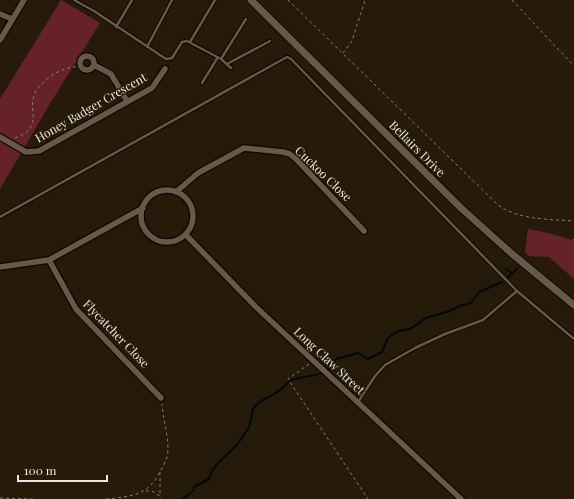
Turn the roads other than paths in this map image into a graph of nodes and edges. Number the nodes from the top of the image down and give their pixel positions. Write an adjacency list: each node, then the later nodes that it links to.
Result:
1 (24, 0): 8 (street)
2 (74, 0): 10 (lane)
3 (132, 0): 10 (lane)
4 (172, 0): 14 (lane)
5 (215, 0): 13 (lane)
6 (251, 0): 32 (street, Bellairs Drive)
7 (0, 14): 8 (street)
8 (12, 19): 11 (street)
9 (246, 19): 16 (lane)
10 (116, 27): 14 (lane)
11 (0, 40)
12 (270, 41): 17 (lane)
13 (190, 42): 14 (lane); 15 (lane)
14 (147, 47)
15 (218, 58): 16 (lane); 21 (lane)
16 (221, 59): 17 (lane)
17 (227, 64): 19 (lane)
18 (94, 65): 18 (street); 22 (street)
19 (231, 68)
20 (165, 69): 22 (street, Honey Badger Crescent)
21 (202, 83)
22 (127, 101): 23 (street, Honey Badger Crescent)
23 (0, 137)
24 (176, 192): 25 (street); 27 (street, Cuckoo Close); 28 (street)
25 (143, 208): 28 (street); 29 (street)
26 (0, 218): 31 (lane)
27 (364, 231)
28 (186, 235): 35 (street, Long Claw Street)
29 (48, 260): 30 (street); 34 (street, Flycatcher Close)
30 (0, 267)
31 (517, 292): 33 (lane); 35 (lane)
32 (574, 305)
33 (574, 339)
34 (161, 398)
35 (357, 403): 36 (street, Long Claw Street)
36 (461, 499)

